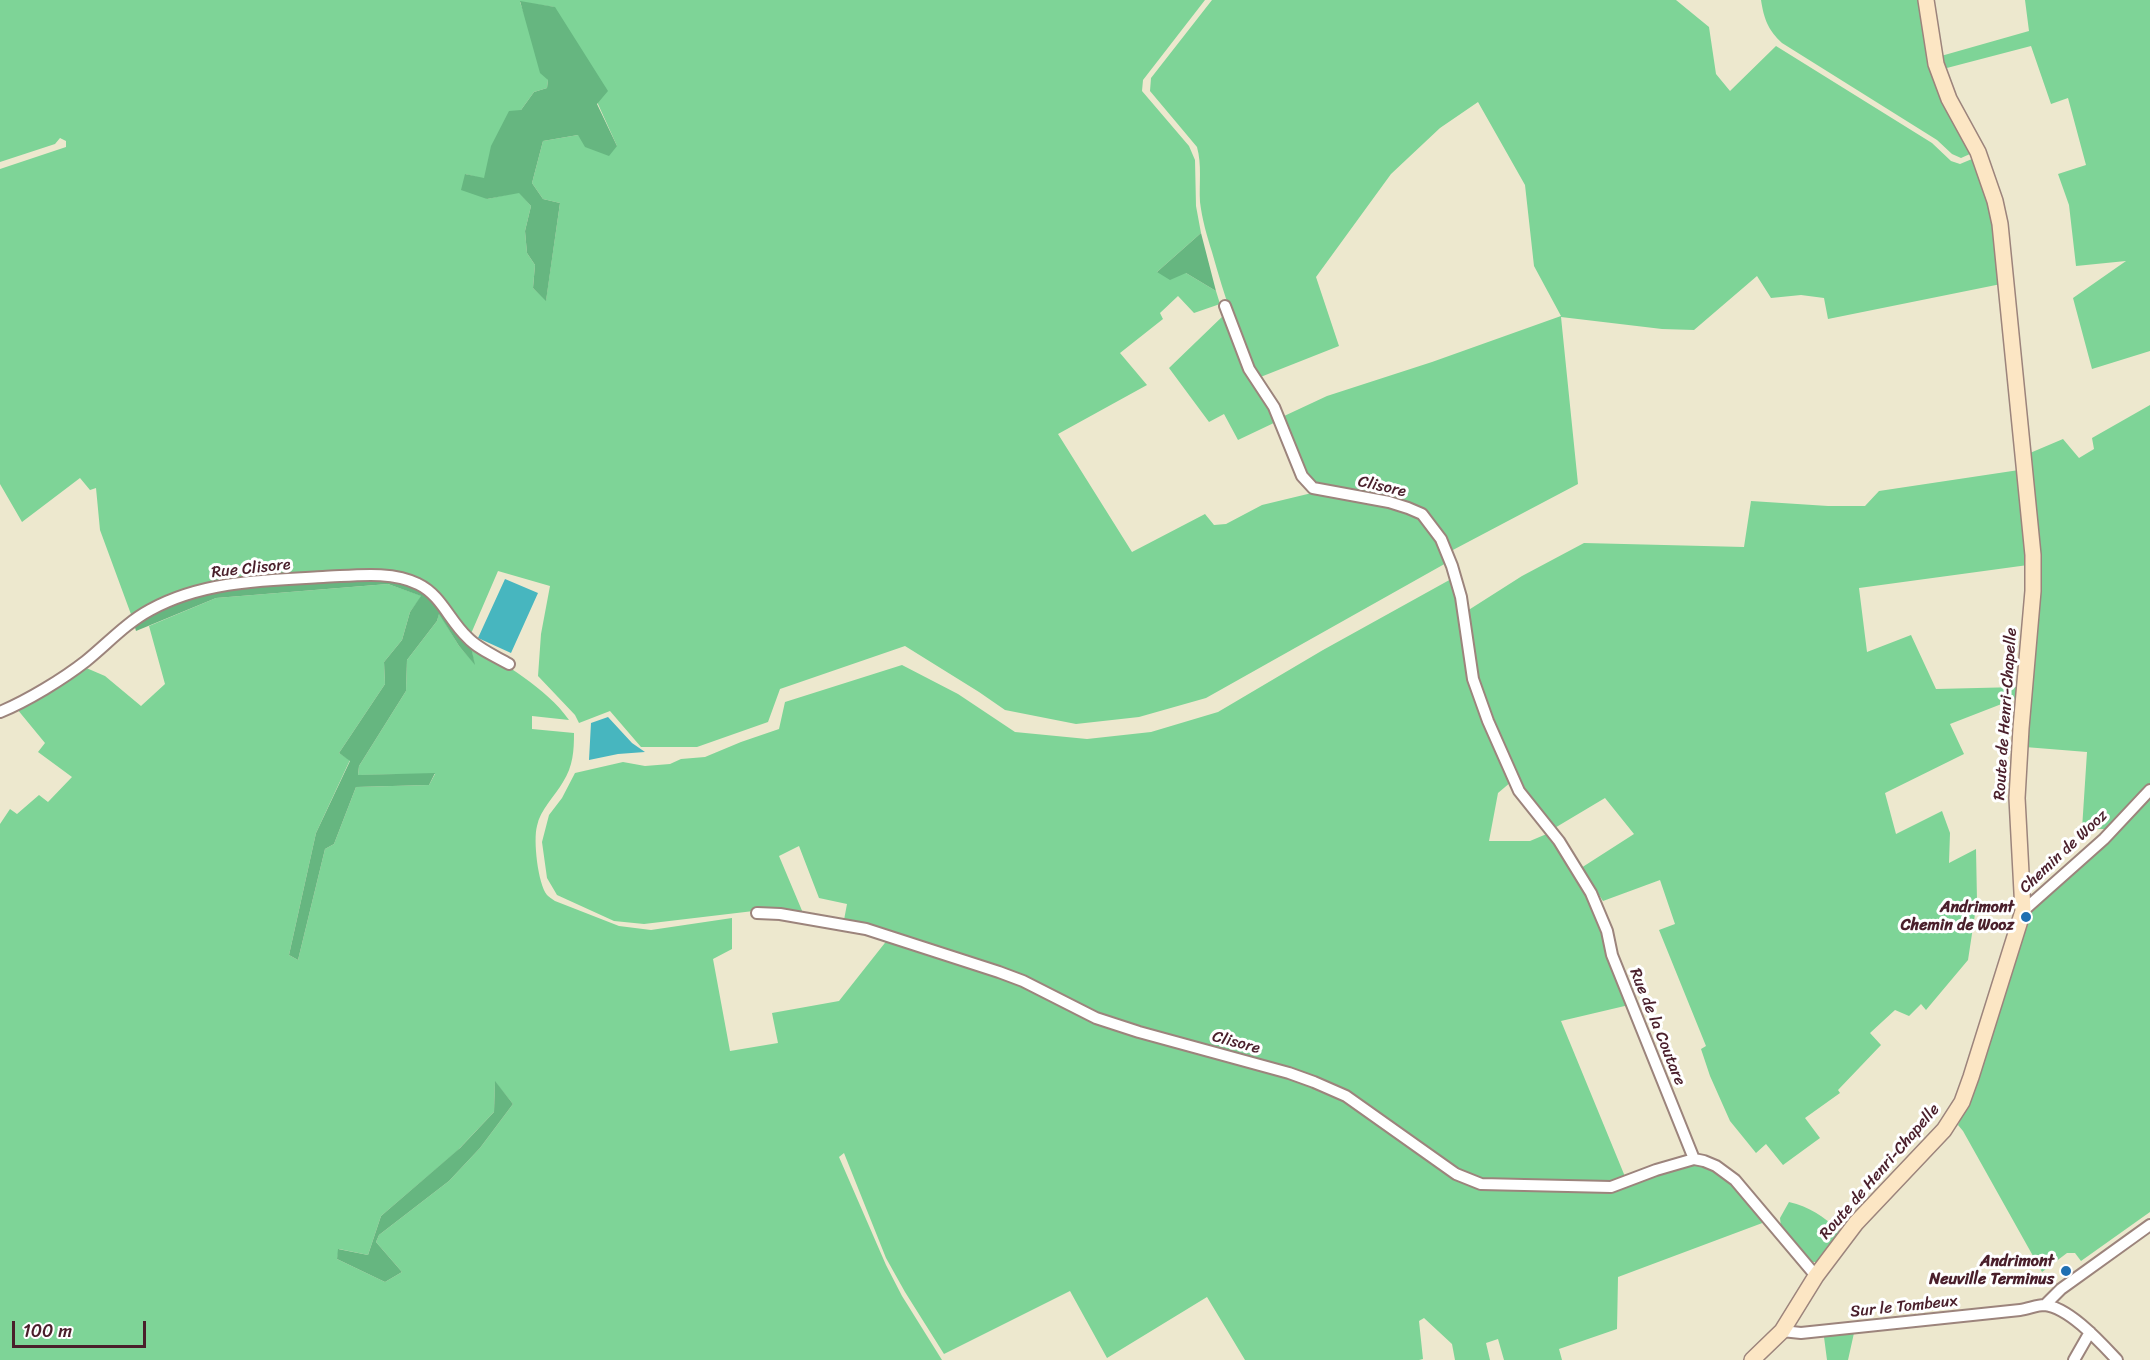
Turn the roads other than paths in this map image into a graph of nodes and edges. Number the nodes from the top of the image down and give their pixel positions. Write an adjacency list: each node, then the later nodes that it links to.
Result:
1 (1926, 0): 7 (street, Route de Henri-Chapelle)
2 (1225, 306): 5 (street, Clisore)
3 (509, 664): 4 (street, Rue Clisore)
4 (0, 712)
5 (1505, 759): 9 (street, Rue de la Coutare)
6 (2150, 790): 7 (street, Chemin de Wooz)
7 (2023, 911): 11 (street, Route de Henri-Chapelle)
8 (757, 913): 9 (street, Clisore)
9 (1694, 1159): 11 (street)
10 (2150, 1225): 12 (street)
11 (1816, 1276): 13 (street, Route de Henri-Chapelle)
12 (2045, 1305): 13 (street, Sur le Tombeux); 14 (street)
13 (1782, 1331): 15 (street, Route de Henri-Chapelle)
14 (2090, 1332): 16 (street); 17 (street)
15 (1752, 1360)
16 (2074, 1360)
17 (2117, 1360)

